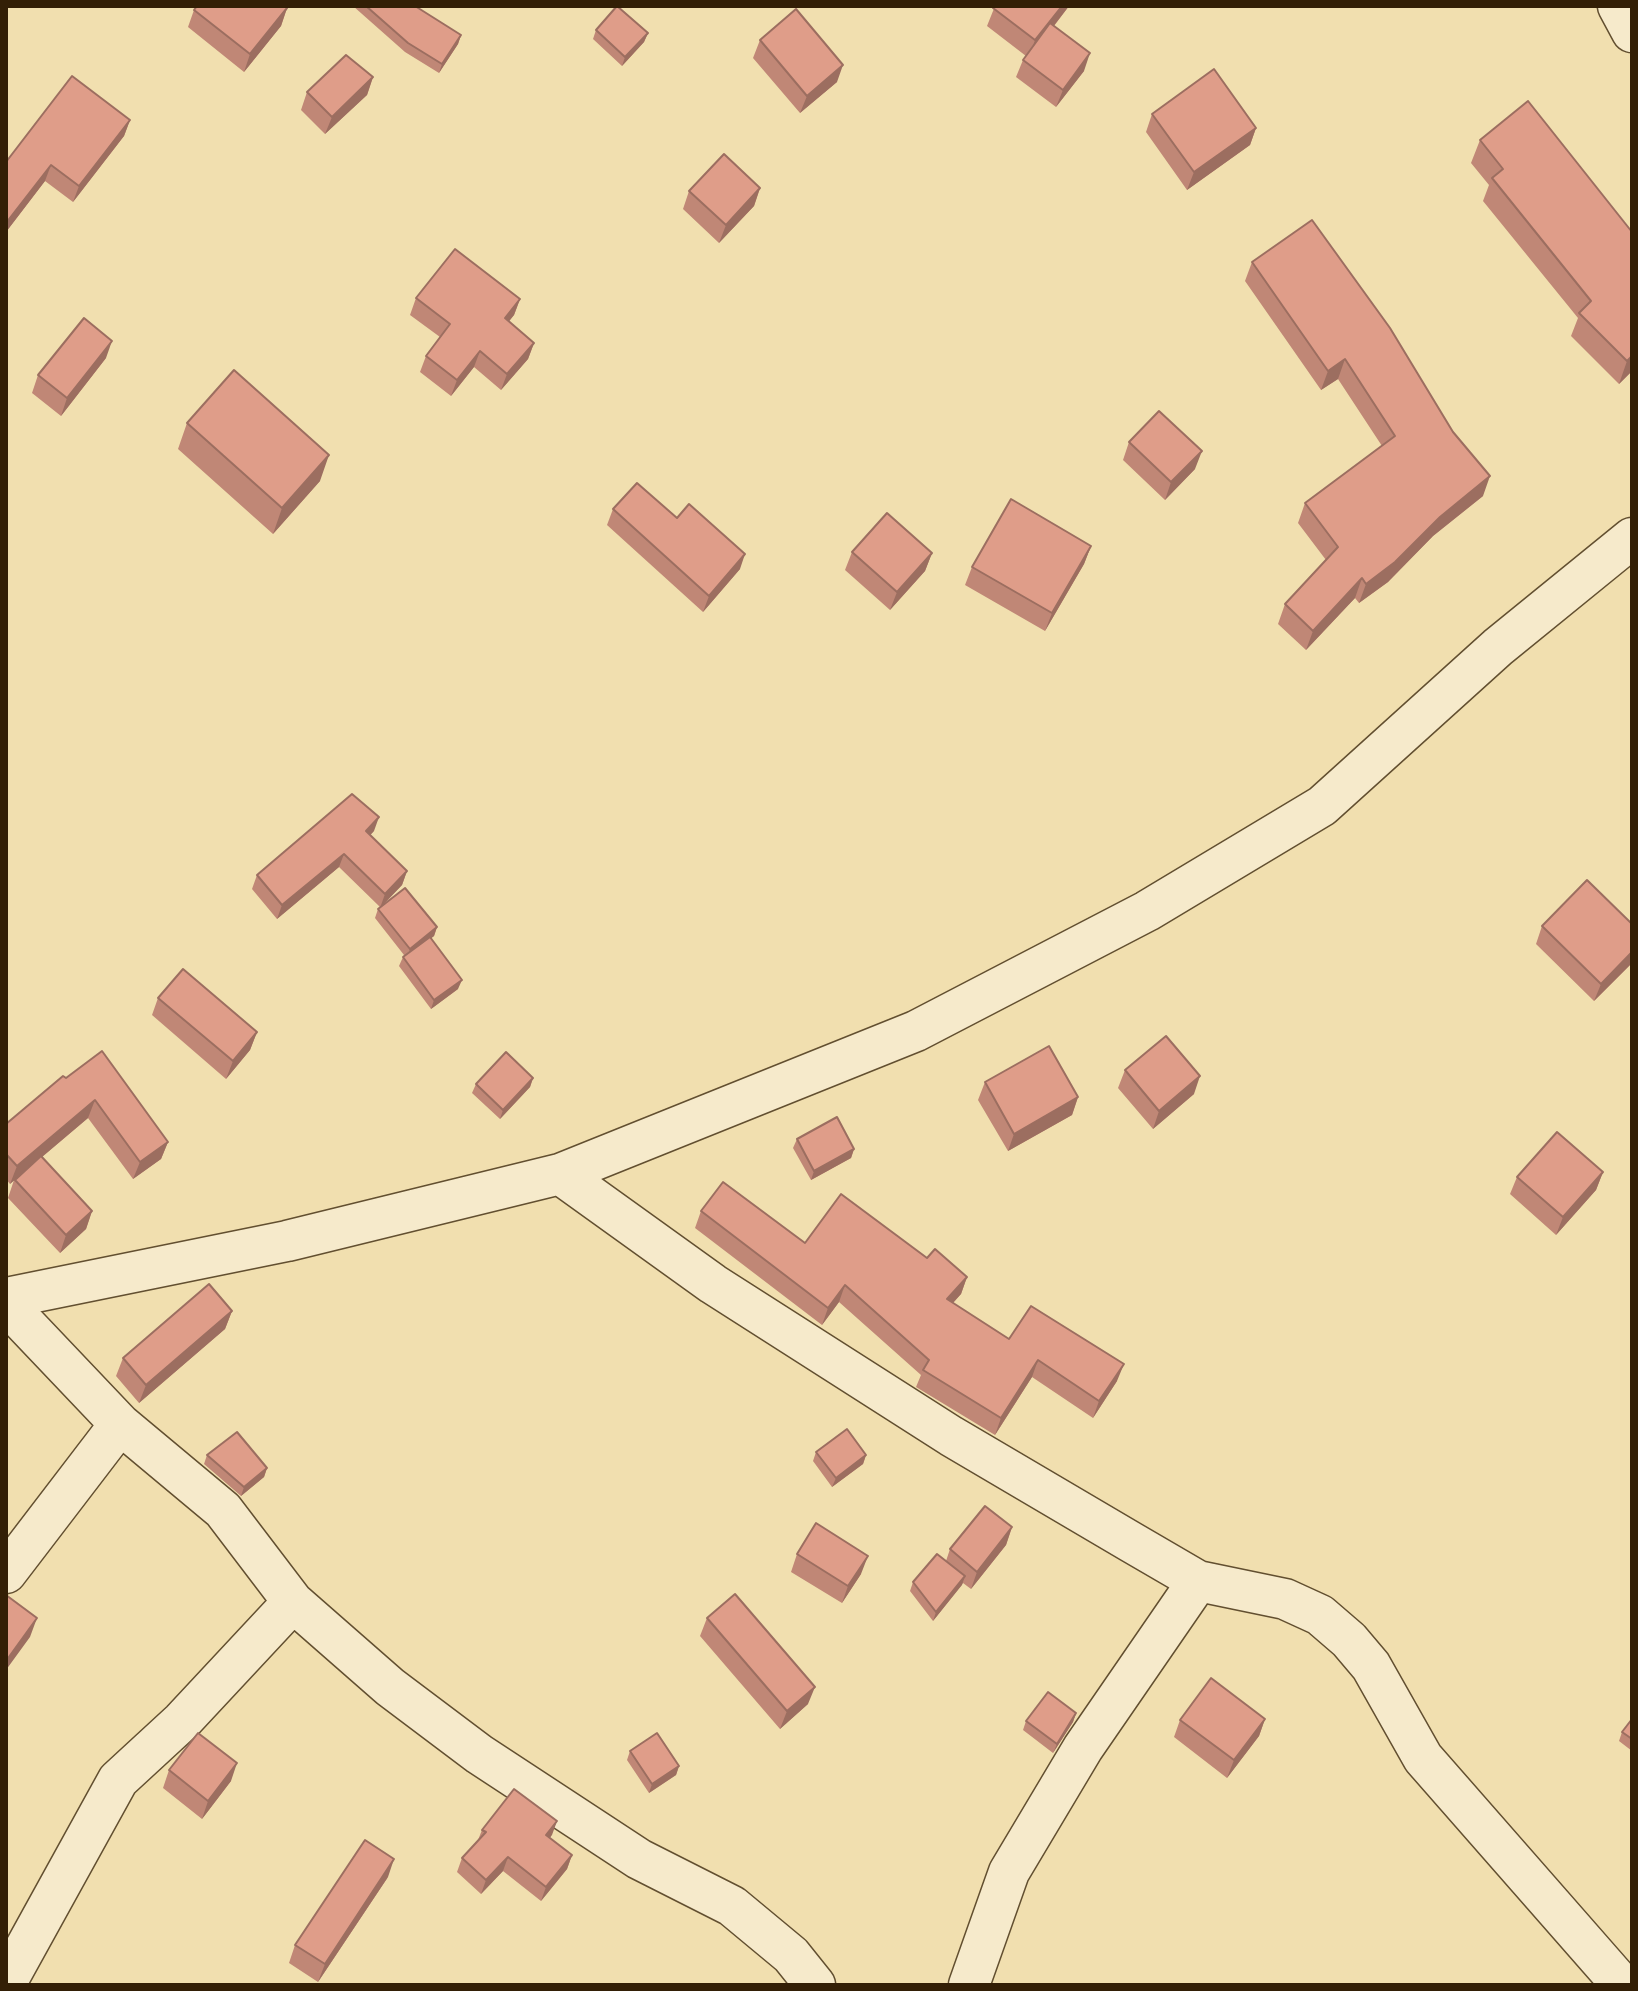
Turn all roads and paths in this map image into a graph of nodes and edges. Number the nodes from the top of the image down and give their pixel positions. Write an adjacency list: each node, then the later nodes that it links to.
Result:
1 (1618, 6): 2 (street)
2 (1632, 32)
3 (1632, 538): 4 (street)
4 (560, 1174): 5 (street); 9 (street)
5 (6, 1298)
6 (6, 1304): 7 (street)
7 (120, 1424): 8 (street); 10 (street)
8 (6, 1573)
9 (1198, 1581): 13 (street); 14 (street)
10 (293, 1602): 11 (street); 12 (street)
11 (6, 1983)
12 (815, 1985)
13 (969, 1985)
14 (1622, 1985)

